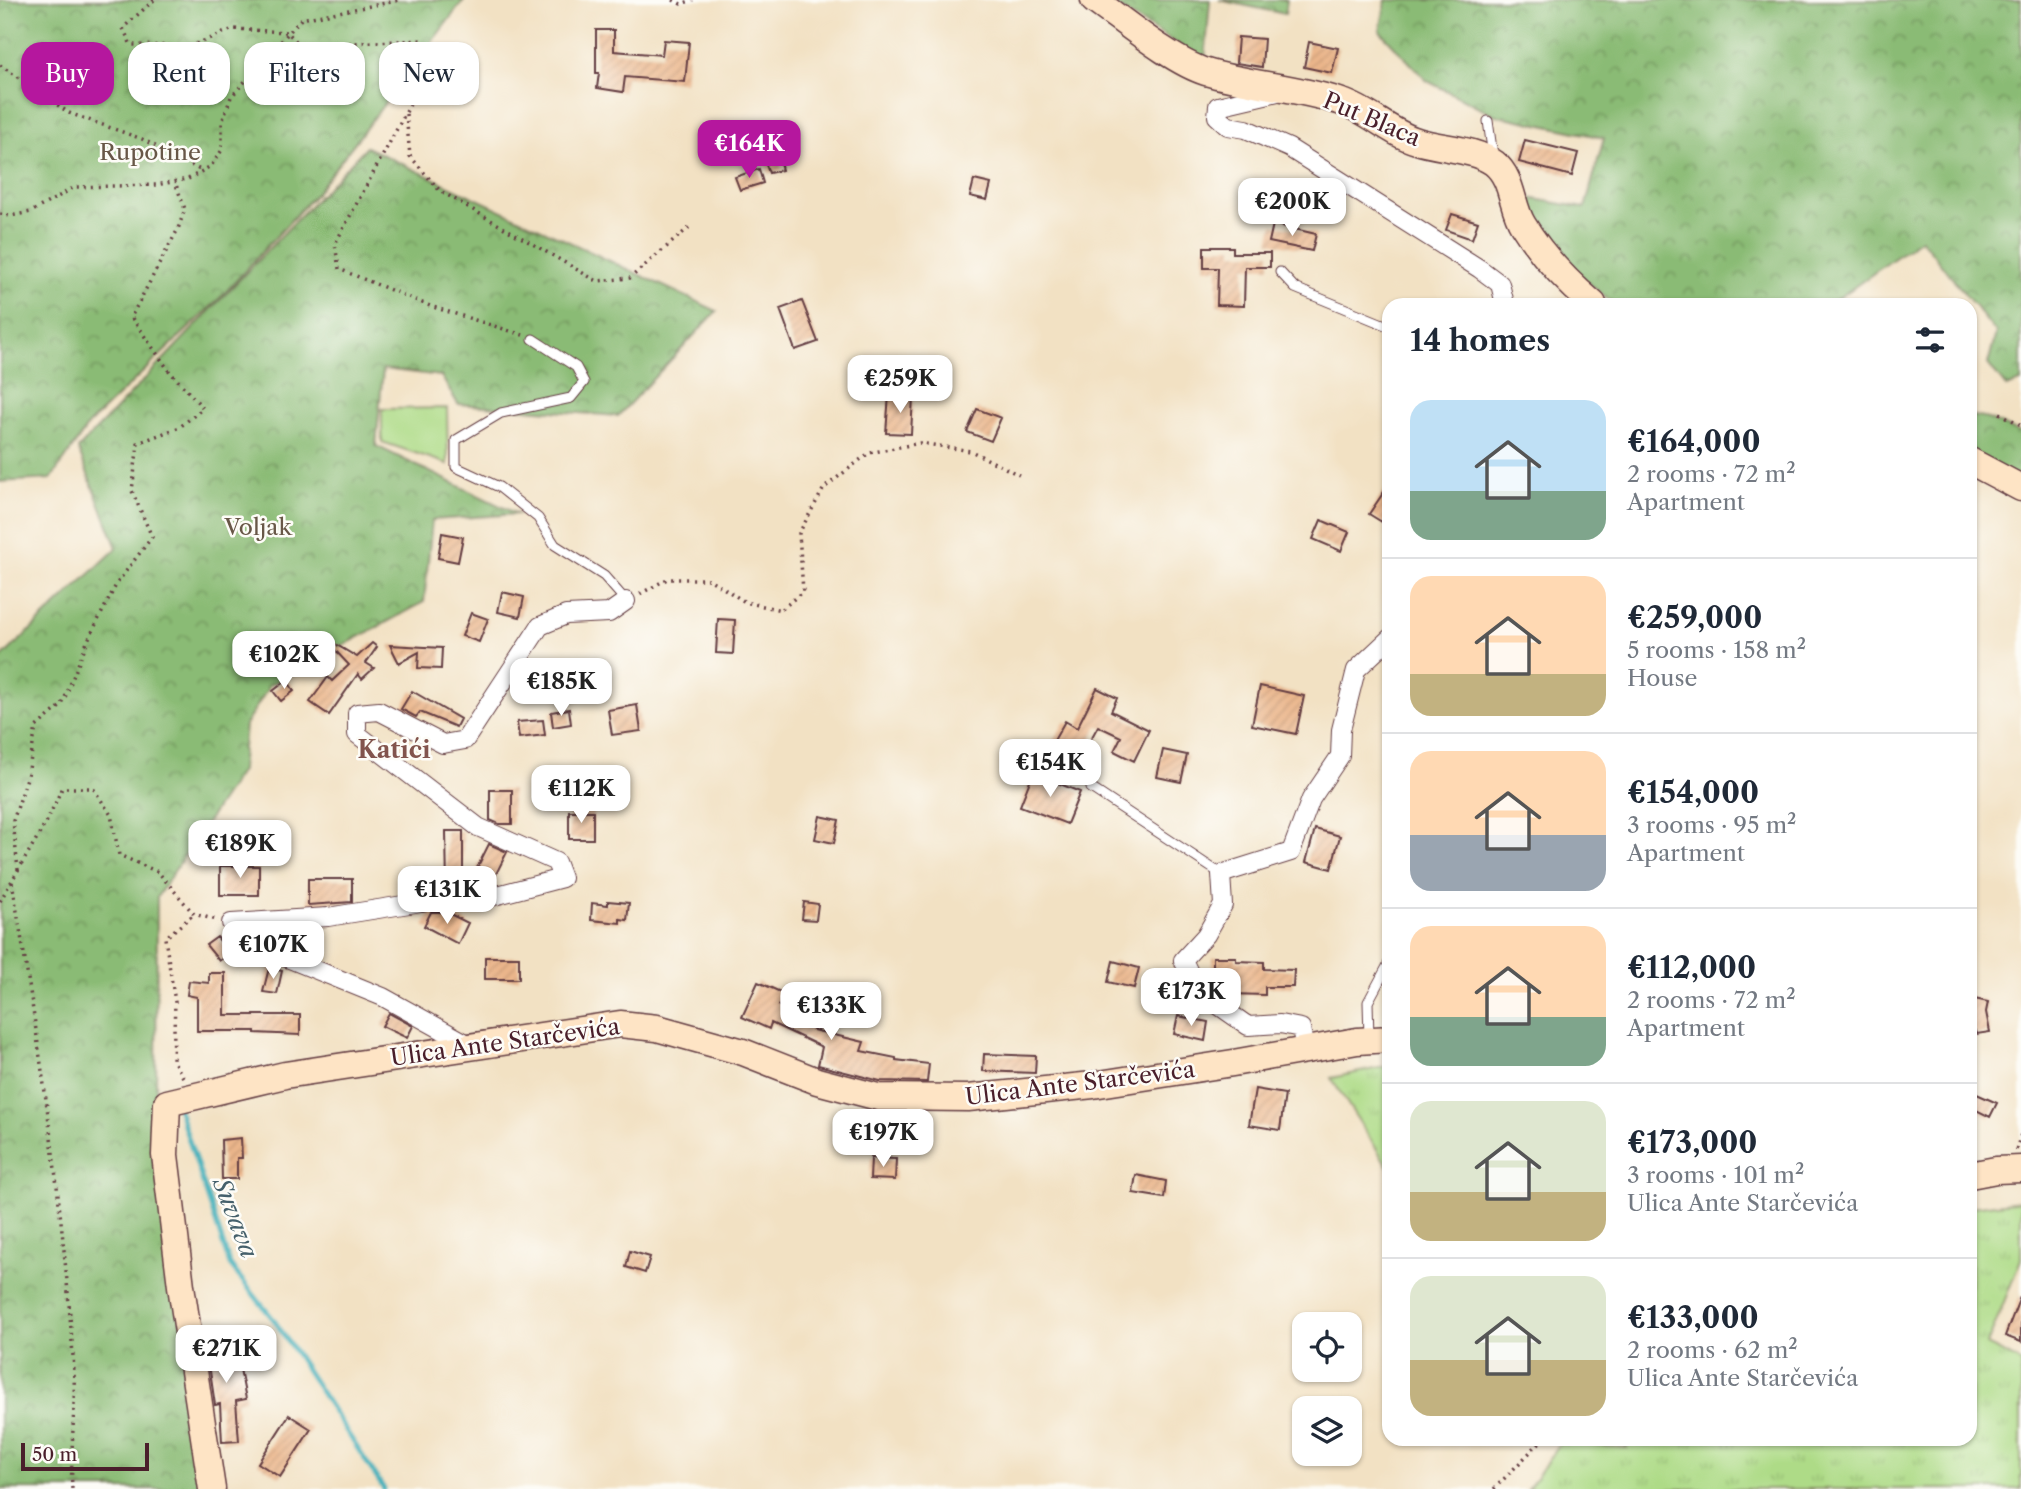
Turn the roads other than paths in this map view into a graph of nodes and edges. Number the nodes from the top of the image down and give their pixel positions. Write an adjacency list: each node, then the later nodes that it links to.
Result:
1 (1094, 0): 2 (street, Put Blaca)
2 (1292, 89): 4 (street, Put Blaca); 6 (street)
3 (1488, 121): 4 (lane)
4 (1495, 164): 7 (street)
5 (1280, 272): 8 (lane)
6 (1504, 298)
7 (1587, 298)
8 (1382, 324)
9 (533, 338): 12 (lane)
10 (1977, 465): 11 (street)
11 (2021, 488)
12 (626, 601): 18 (street)
13 (1382, 646): 15 (street)
14 (1091, 788): 15 (lane)
15 (1221, 874): 19 (street)
16 (1382, 976): 17 (lane)
17 (1379, 1040): 19 (street, Ulica Ante Starčevića)
18 (473, 1047): 19 (street, Ulica Ante Starčevića); 22 (street, Ulica Ante Starčevića)
19 (1305, 1050)
20 (2021, 1169): 21 (street)
21 (1977, 1174)
22 (212, 1489)

